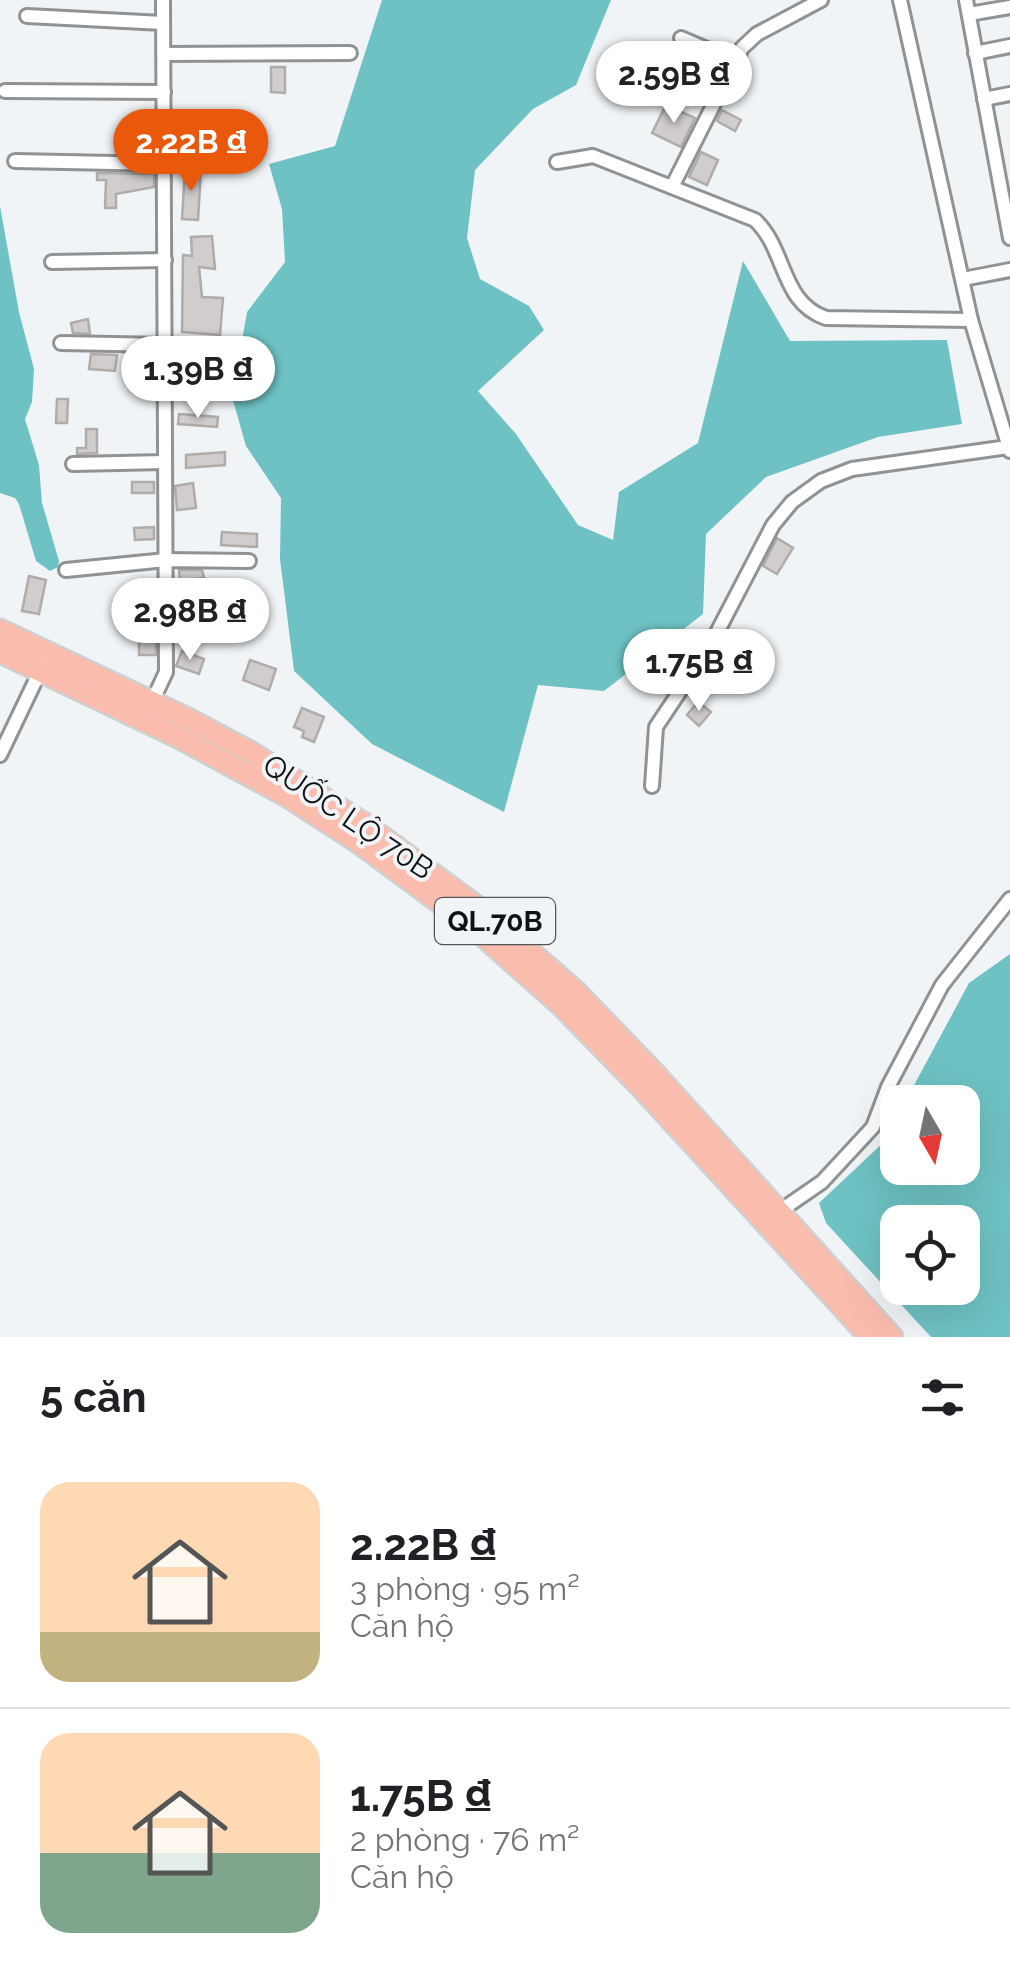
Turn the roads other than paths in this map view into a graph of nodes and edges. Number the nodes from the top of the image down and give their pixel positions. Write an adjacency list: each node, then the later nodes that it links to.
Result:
1 (163, 0): 7 (street)
2 (822, 0): 13 (street)
3 (900, 0): 26 (street)
4 (968, 7): 5 (street); 11 (street)
5 (1010, 7)
6 (26, 16): 7 (street)
7 (164, 22): 12 (street)
8 (681, 38): 13 (street)
9 (1010, 46): 11 (street)
10 (350, 52): 12 (street)
11 (975, 53): 17 (street)
12 (164, 54): 15 (street)
13 (735, 61): 21 (street)
14 (5, 91): 15 (street)
15 (164, 92): 20 (street)
16 (1010, 94): 17 (street)
17 (984, 100): 22 (street)
18 (15, 161): 20 (street)
19 (557, 162): 21 (street)
20 (164, 164): 23 (street)
21 (672, 188): 27 (street)
22 (1010, 238)
23 (164, 260): 24 (street); 29 (street)
24 (52, 262)
25 (1010, 270): 26 (street)
26 (963, 279): 27 (street)
27 (971, 320): 30 (street)
28 (62, 344): 29 (street)
29 (165, 345): 31 (street)
30 (1008, 441): 41 (street)
31 (165, 462): 32 (street); 33 (street)
32 (73, 464)
33 (166, 560): 34 (street); 35 (street); 39 (street)
34 (249, 561)
35 (66, 570)
36 (0, 630): 38 (main road, QUỐC LỘ 70B / QL.70B)
37 (0, 652): 38 (main road, QUỐC LỘ 70B / QL.70B)
38 (39, 660): 39 (main road, QUỐC LỘ 70B / QL.70B); 40 (street); 43 (main road, QUỐC LỘ 70B / QL.70B)
39 (152, 702): 43 (main road, QUỐC LỘ 70B / QL.70B)
40 (0, 755)
41 (652, 786)
42 (1010, 899): 44 (street)
43 (649, 1081): 44 (main road, QUỐC LỘ 70B / QL.70B); 45 (main road, QUỐC LỘ 70B / QL.70B)
44 (780, 1211): 46 (main road, QUỐC LỘ 70B / QL.70B)
45 (870, 1337)
46 (892, 1337)

